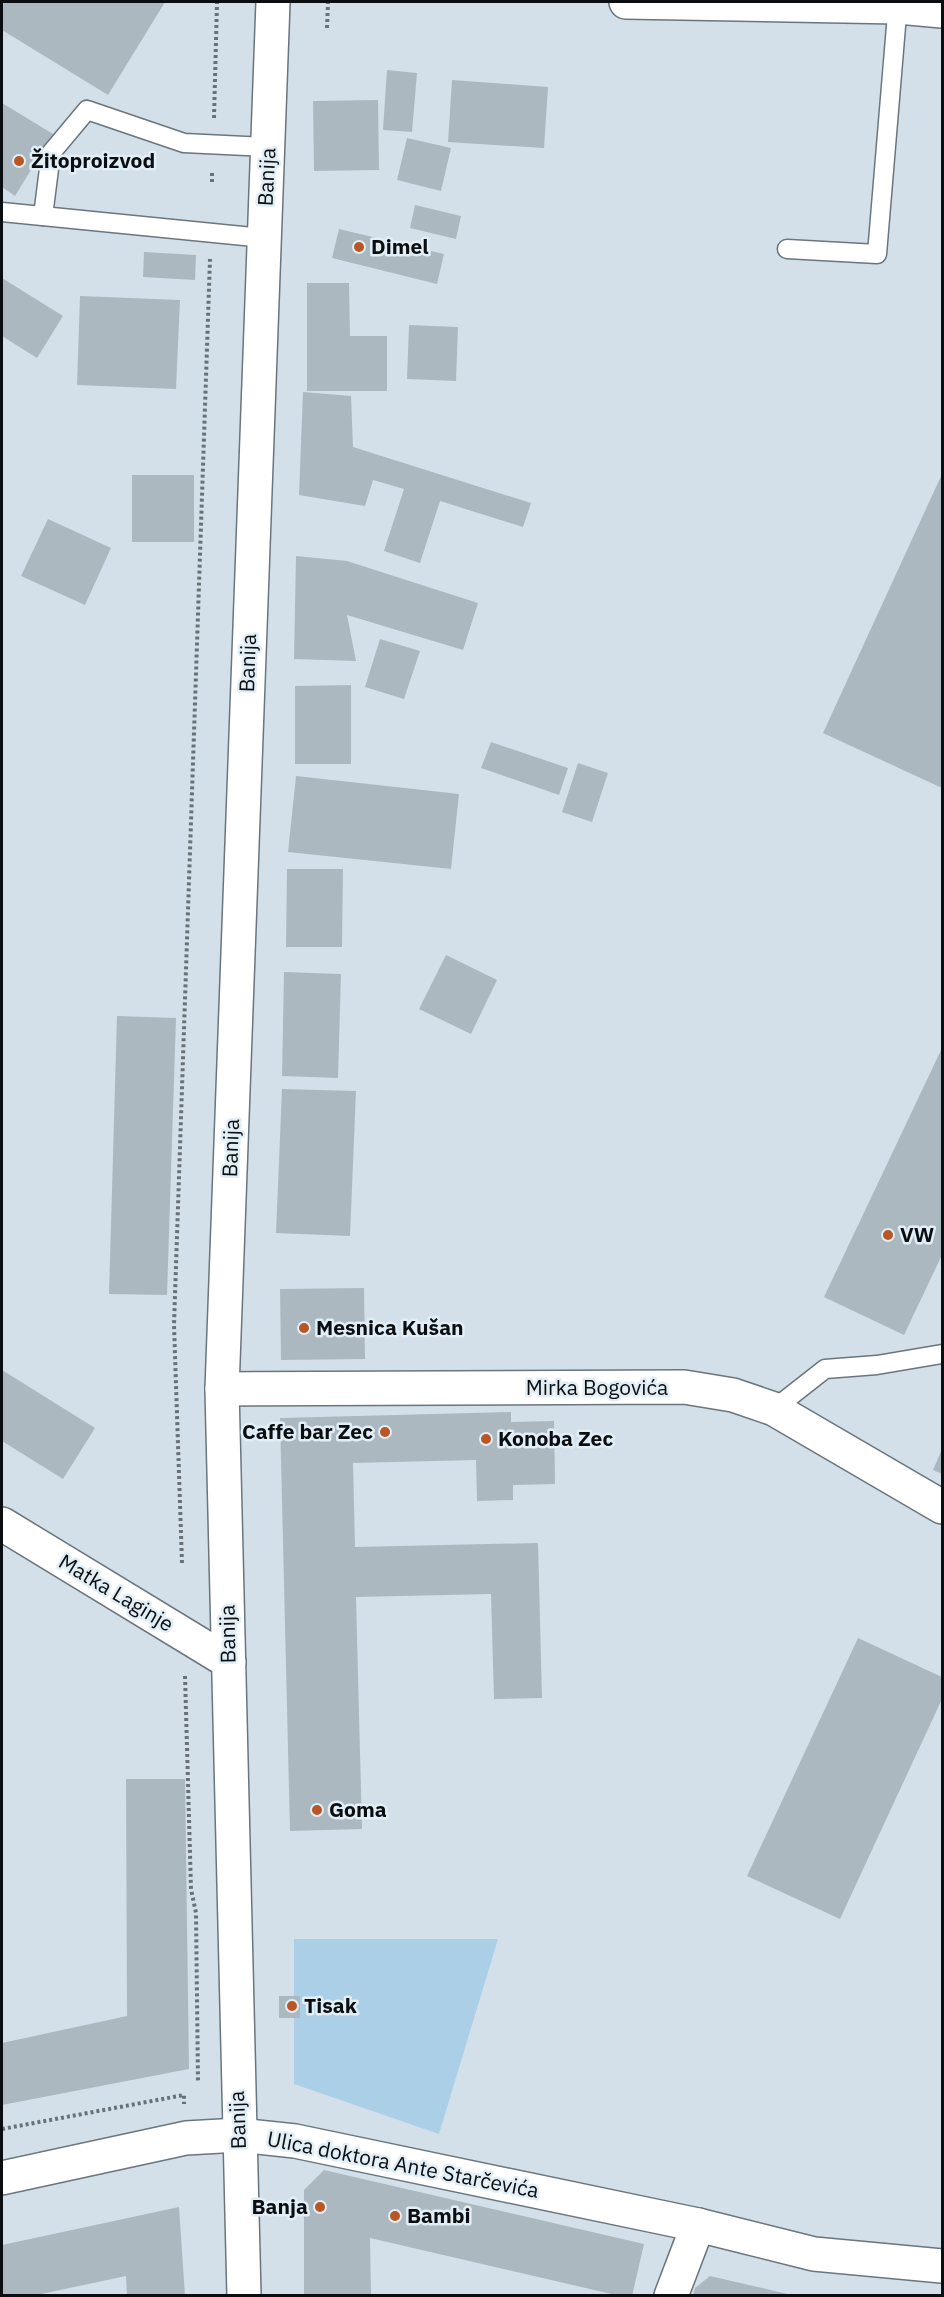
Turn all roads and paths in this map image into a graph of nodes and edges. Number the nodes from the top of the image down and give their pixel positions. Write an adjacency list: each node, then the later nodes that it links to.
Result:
1 (217, 2): 8 (path)
2 (273, 2): 9 (street, Banija)
3 (328, 2): 7 (path)
4 (626, 2): 5 (street)
5 (898, 4): 6 (street); 13 (lane)
6 (942, 11)
7 (327, 28)
8 (214, 112)
9 (268, 147): 11 (lane); 12 (street, Banija)
10 (2, 212): 11 (lane)
11 (43, 216): 12 (lane)
12 (264, 238): 16 (street, Banija)
13 (787, 249)
14 (210, 263): 20 (path)
15 (941, 1352): 17 (lane)
16 (222, 1389): 17 (street, Mirka Bogovića); 21 (street, Banija)
17 (774, 1409): 18 (street, Mirka Bogovića)
18 (942, 1507)
19 (2, 1524): 21 (street, Matka Laginje)
20 (182, 1563)
21 (229, 1662): 26 (street, Banija)
22 (185, 1666): 23 (path)
23 (198, 2082)
24 (184, 2095): 25 (path)
25 (2, 2130)
26 (239, 2135): 27 (street, Ulica doktora Ante Starčevića); 28 (street, Ulica doktora Ante Starčevića); 30 (street, Banija)
27 (2, 2178)
28 (698, 2225): 29 (street, Ulica doktora Ante Starčevića); 31 (street)
29 (942, 2266)
30 (244, 2295)
31 (671, 2295)

